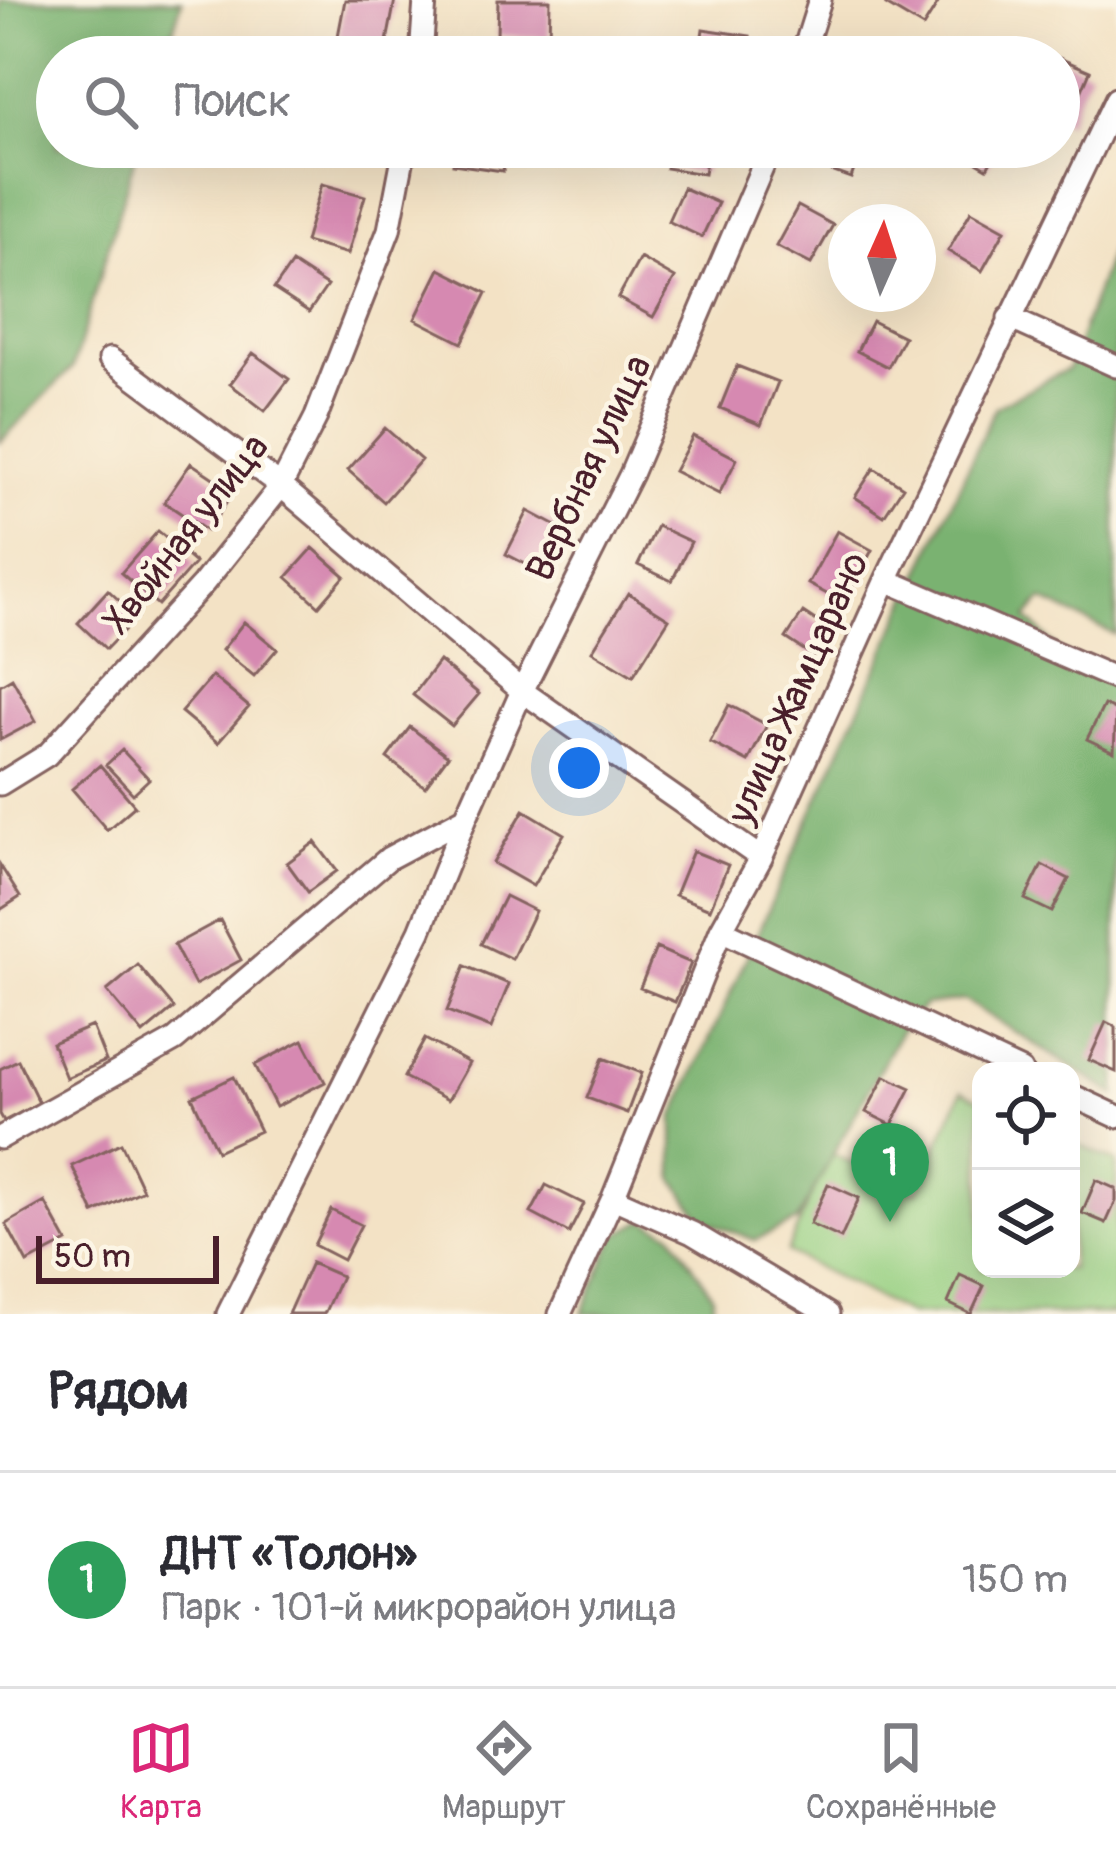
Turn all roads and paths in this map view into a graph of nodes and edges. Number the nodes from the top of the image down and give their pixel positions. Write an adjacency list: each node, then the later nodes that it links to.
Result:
1 (425, 0): 3 (street)
2 (820, 0): 4 (street)
3 (422, 36)
4 (809, 36)
5 (1116, 99): 8 (street, улица Жамцарано)
6 (401, 168): 11 (street, Хвойная улица)
7 (763, 168): 14 (street, Вербная улица)
8 (1009, 318): 10 (street); 12 (street, улица Жамцарано)
9 (110, 359): 11 (street)
10 (1116, 366)
11 (281, 486): 14 (street); 15 (street, Хвойная улица)
12 (886, 580): 13 (street); 17 (street, улица Жамцарано)
13 (1116, 679)
14 (522, 691): 16 (street, Вербная улица); 17 (street)
15 (0, 784)
16 (466, 817): 22 (street); 24 (street, Вербная улица)
17 (761, 858): 18 (street, улица Жамцарано)
18 (721, 930): 19 (street); 23 (street, улица Жамцарано)
19 (1002, 1062)
20 (1080, 1099): 21 (street)
21 (1116, 1116)
22 (0, 1138)
23 (613, 1198): 25 (street, улица Жамцарано); 26 (street)
24 (229, 1314)
25 (560, 1314)
26 (828, 1314)

